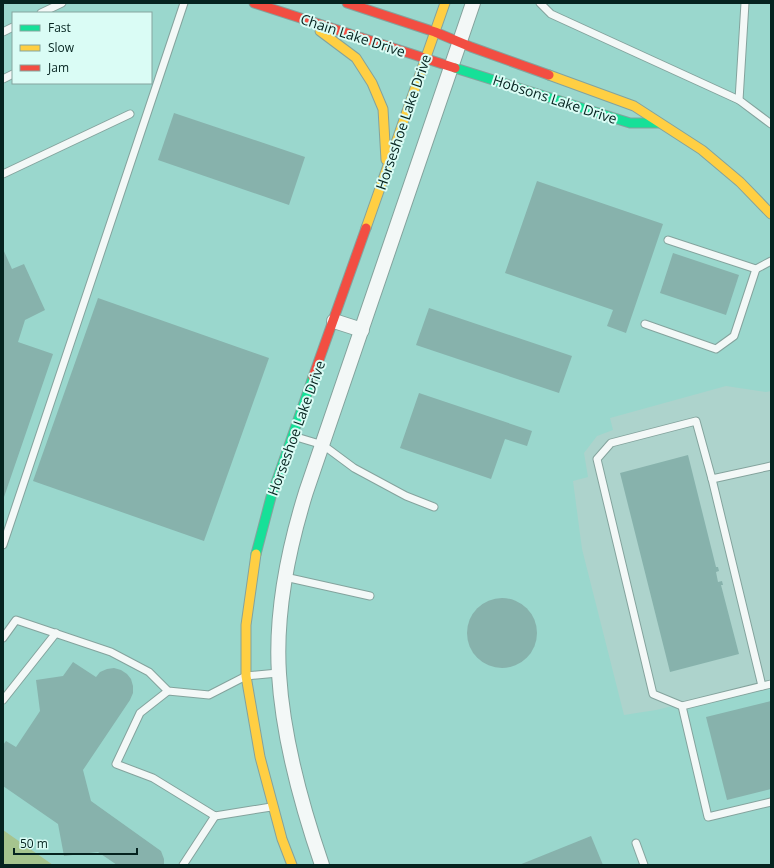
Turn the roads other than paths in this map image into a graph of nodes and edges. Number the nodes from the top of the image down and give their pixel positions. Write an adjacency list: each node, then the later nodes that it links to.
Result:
1 (62, 3): 9 (lane)
2 (184, 3): 37 (lane)
3 (254, 3): 10 (street, Chain Lake Drive)
4 (347, 3): 13 (street, Chain Lake Drive)
5 (445, 3): 13 (street, Horseshoe Lake Drive)
6 (474, 3): 14 (street, Horseshoe Lake Drive)
7 (540, 3): 19 (lane)
8 (745, 3): 19 (lane)
9 (43, 12)
10 (303, 19): 15 (street, Chain Lake Drive); 23 (street)
11 (12, 28): 12 (lane)
12 (3, 32)
13 (434, 32): 14 (street, Chain Lake Drive); 15 (street, Horseshoe Lake Drive)
14 (460, 43): 16 (street, Horseshoe Lake Drive); 21 (street, Hobsons Lake Drive)
15 (425, 59): 16 (street, Chain Lake Drive); 23 (street, Horseshoe Lake Drive)
16 (452, 67): 21 (street, Hobsons Lake Drive); 31 (street, Horseshoe Lake Drive)
17 (12, 74): 18 (lane)
18 (3, 79)
19 (739, 100): 22 (lane)
20 (130, 114): 24 (lane)
21 (659, 123): 25 (street, Hobsons Lake Drive)
22 (771, 124)
23 (386, 172): 29 (street, Horseshoe Lake Drive)
24 (3, 174)
25 (771, 214)
26 (668, 240): 28 (lane)
27 (771, 261): 28 (lane)
28 (756, 269): 30 (lane)
29 (334, 321): 31 (street); 32 (street, Horseshoe Lake Drive)
30 (645, 324)
31 (362, 330): 33 (street, Horseshoe Lake Drive)
32 (293, 435): 33 (lane); 43 (street, Horseshoe Lake Drive)
33 (323, 444): 36 (lane); 38 (street, Horseshoe Lake Drive)
34 (771, 466): 35 (lane)
35 (712, 478): 45 (lane); 48 (lane)
36 (434, 507)
37 (3, 545)
38 (285, 577): 39 (lane); 42 (street, Horseshoe Lake Drive)
39 (370, 596)
40 (56, 634): 41 (lane); 46 (lane); 47 (lane)
41 (3, 638)
42 (278, 674): 43 (lane); 55 (street, Horseshoe Lake Drive)
43 (246, 676): 46 (lane); 50 (street, Horseshoe Lake Drive)
44 (771, 684): 45 (lane)
45 (762, 686): 48 (lane)
46 (168, 691): 51 (lane)
47 (3, 700)
48 (682, 706): 49 (lane)
49 (771, 802)
50 (273, 806): 51 (lane); 54 (street, Horseshoe Lake Drive)
51 (215, 816): 53 (lane)
52 (636, 843): 56 (lane)
53 (184, 865)
54 (292, 865)
55 (322, 865)
56 (644, 865)

